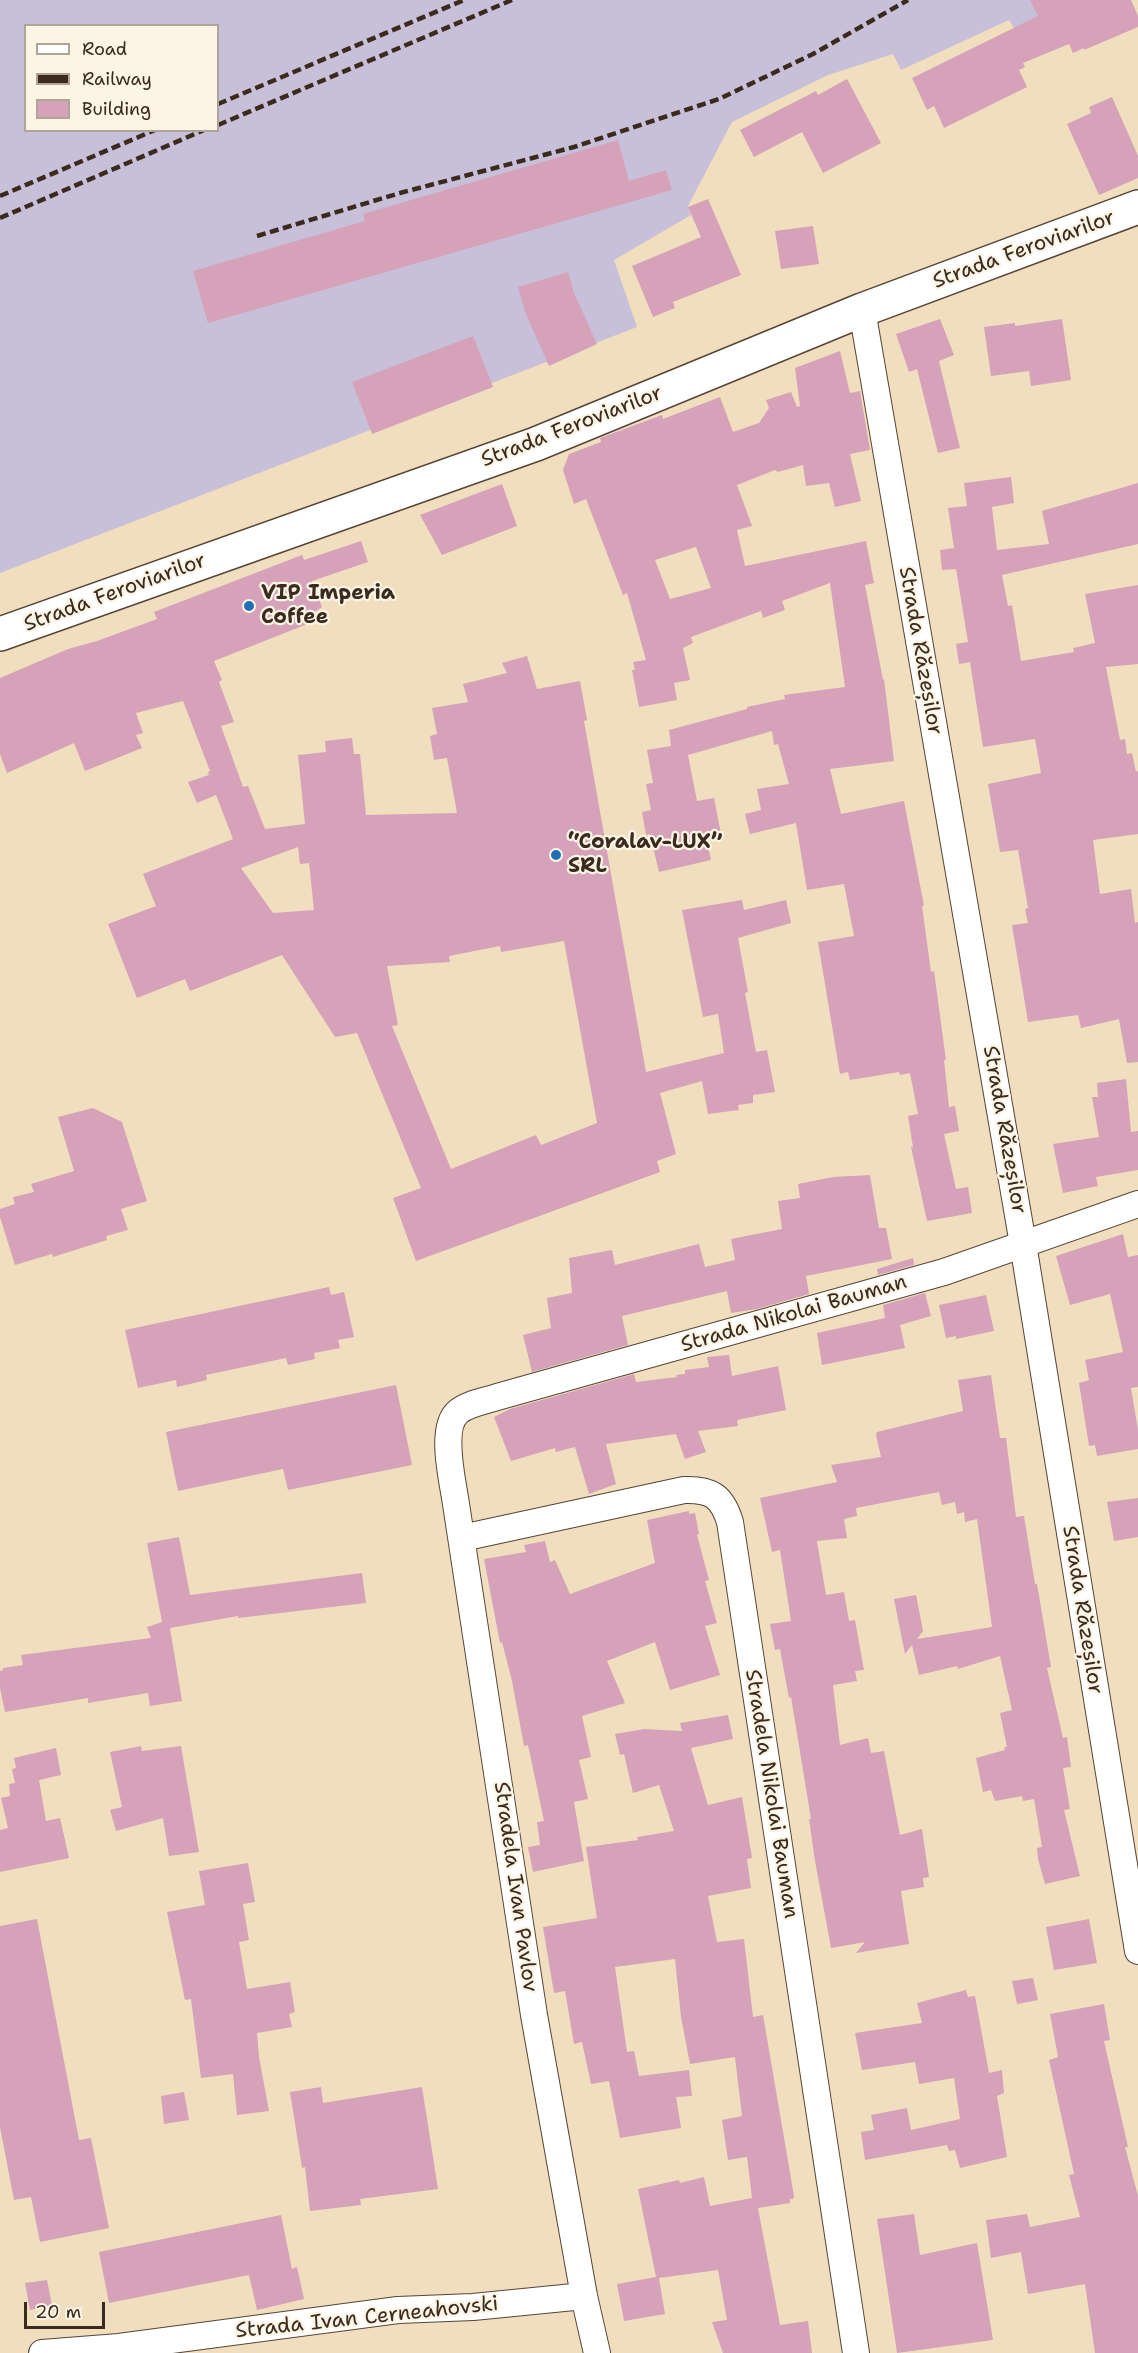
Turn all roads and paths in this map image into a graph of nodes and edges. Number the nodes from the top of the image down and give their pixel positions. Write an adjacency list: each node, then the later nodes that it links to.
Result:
1 (1138, 207): 2 (main road, Strada Feroviarilor)
2 (862, 310): 3 (main road, Strada Feroviarilor); 5 (street, Strada Răzeșilor)
3 (0, 634)
4 (1138, 1204): 5 (street, Strada Nikolai Bauman)
5 (1023, 1244): 6 (street, Strada Nikolai Bauman); 8 (street, Strada Răzeșilor)
6 (452, 1420): 7 (street, Stradela Ivan Pavlov)
7 (462, 1538): 9 (street, Stradela Ivan Pavlov); 12 (street, Stradela Nikolai Bauman)
8 (1138, 1951)
9 (584, 2296): 10 (street, Strada Ivan Cerneahovski); 11 (street, Stradela Ivan Pavlov)
10 (42, 2353)
11 (597, 2353)
12 (856, 2353)

